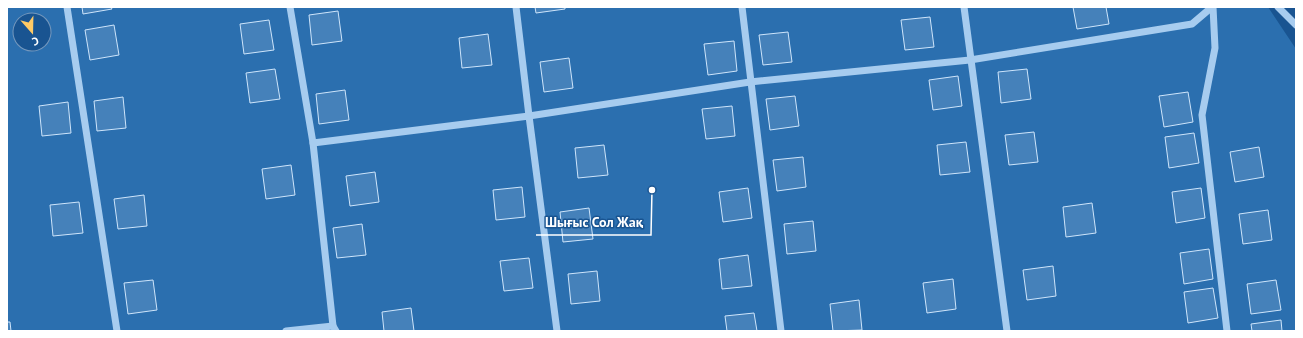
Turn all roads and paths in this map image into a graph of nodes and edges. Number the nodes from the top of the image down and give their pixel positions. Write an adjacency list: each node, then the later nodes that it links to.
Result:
1 (67, 7): 14 (street)
2 (290, 7): 12 (street)
3 (516, 7): 11 (street)
4 (742, 7): 10 (street)
5 (964, 7): 9 (street)
6 (1213, 7): 9 (street); 19 (street)
7 (1278, 7): 8 (street)
8 (1296, 25)
9 (970, 60): 10 (street); 18 (street)
10 (750, 82): 11 (street); 17 (street)
11 (529, 116): 12 (street); 16 (street)
12 (313, 143): 13 (street)
13 (335, 328): 15 (street)
14 (117, 331)
15 (286, 331)
16 (557, 331)
17 (781, 331)
18 (1007, 331)
19 (1227, 331)

